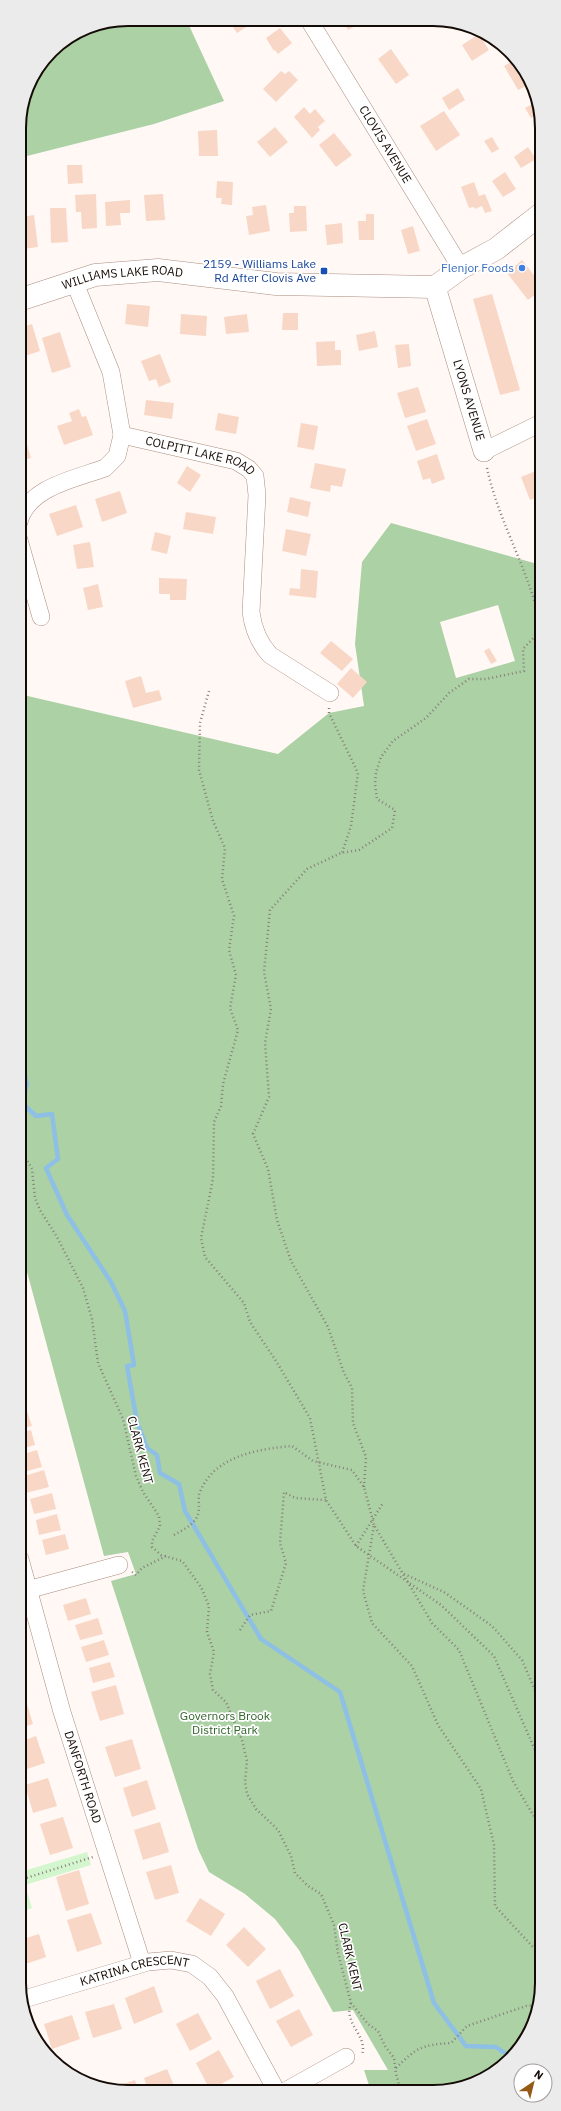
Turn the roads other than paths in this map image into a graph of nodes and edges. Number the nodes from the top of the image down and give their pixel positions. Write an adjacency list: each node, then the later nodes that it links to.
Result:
1 (314, 26): 3 (street, CLOVIS AVENUE)
2 (535, 219): 3 (main road)
3 (461, 268): 5 (main road)
4 (74, 281): 5 (main road, WILLIAMS LAKE ROAD); 6 (main road, WILLIAMS LAKE ROAD); 8 (street)
5 (434, 287): 9 (street, LYONS AVENUE)
6 (26, 298)
7 (535, 427): 9 (street, LYONS AVENUE)
8 (122, 435): 10 (street); 13 (street, COLPITT LAKE ROAD)
9 (484, 451)
10 (26, 507)
11 (26, 564): 12 (street)
12 (41, 617)
13 (330, 693)
14 (119, 1565): 15 (street)
15 (26, 1589)
16 (26, 1596): 17 (street, DANFORTH ROAD)
17 (142, 1963): 18 (street, KATRINA CRESCENT); 20 (street, KATRINA CRESCENT)
18 (27, 1998)
19 (346, 2057): 21 (street)
20 (273, 2085)
21 (296, 2085)

